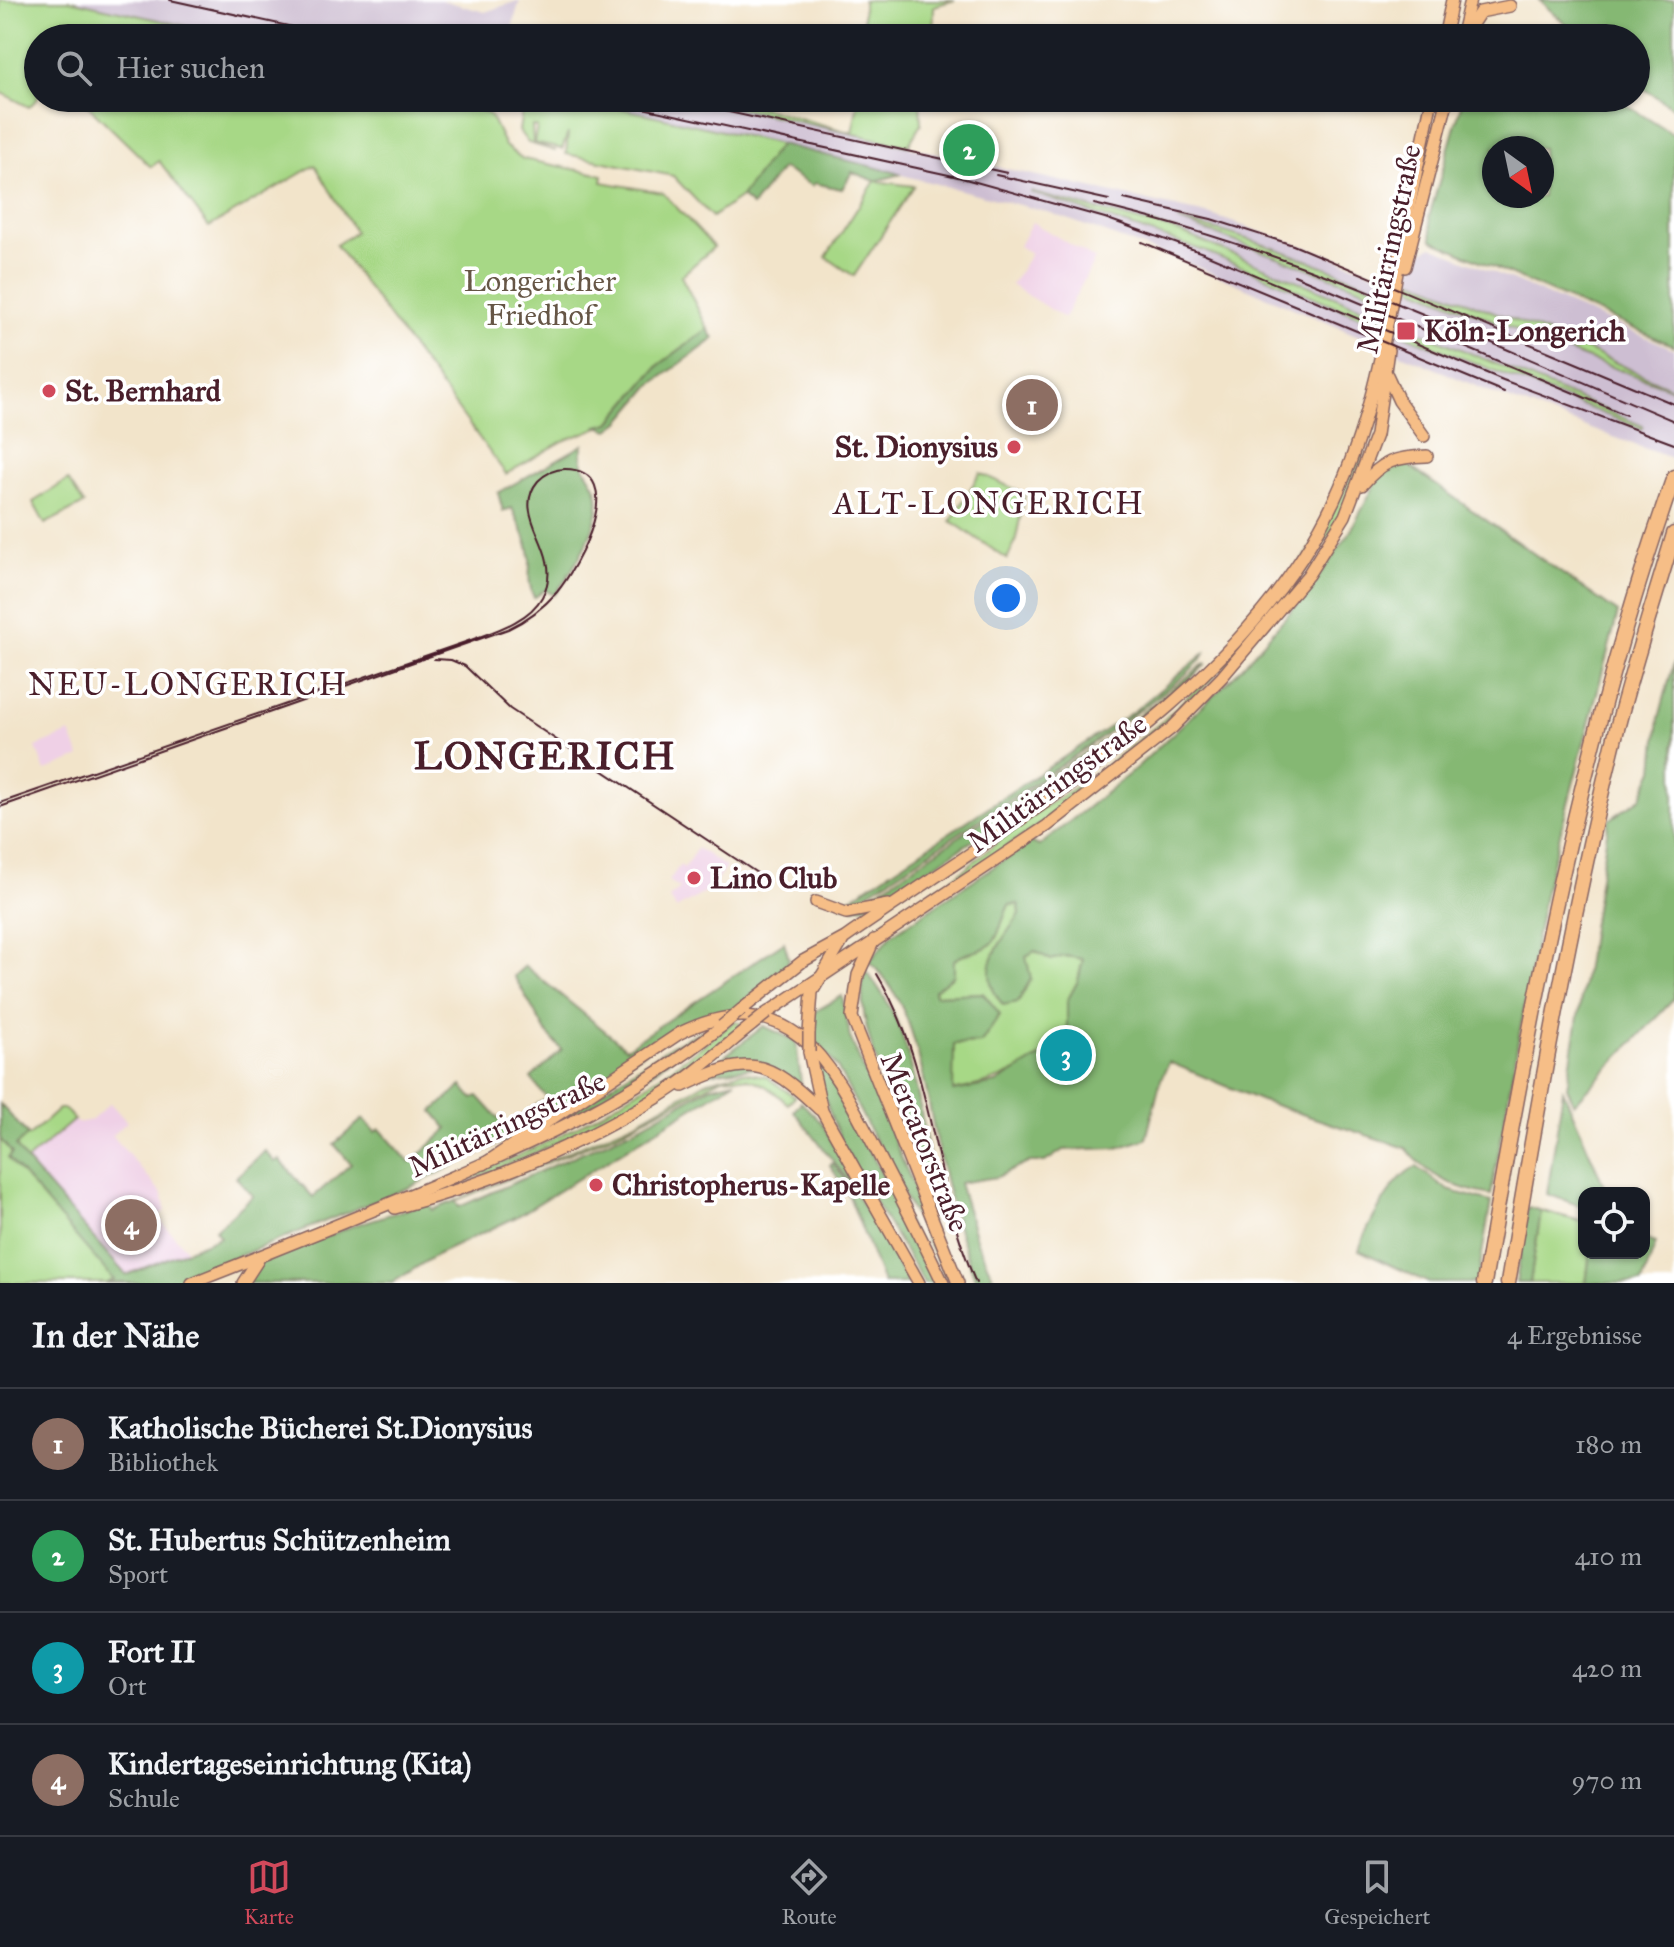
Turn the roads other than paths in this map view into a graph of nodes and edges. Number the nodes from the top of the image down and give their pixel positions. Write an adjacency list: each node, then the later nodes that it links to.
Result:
1 (1452, 0): 4 (main road)
2 (1470, 0): 5 (main road)
3 (1510, 6): 6 (main road)
4 (1447, 24)
5 (1465, 24)
6 (1472, 24)
7 (1429, 112): 16 (main road, Militärringstraße)
8 (1444, 112): 9 (main road, Militärringstraße)
9 (1386, 374): 10 (main road); 13 (main road, Militärringstraße)
10 (1424, 436)
11 (1427, 456): 13 (main road)
12 (1674, 477): 35 (highway)
13 (1357, 492): 18 (main road, Militärringstraße)
14 (1674, 534): 36 (highway)
15 (816, 902): 16 (main road)
16 (896, 903): 19 (main road, Militärringstraße)
17 (832, 931): 19 (main road)
18 (875, 940): 20 (main road, Militärringstraße); 34 (main road, Mercatorstraße)
19 (825, 949): 20 (main road); 21 (main road); 22 (main road); 25 (main road, Militärringstraße, bridge)
20 (851, 956): 21 (main road, Militärringstraße)
21 (818, 977): 22 (main road, Militärringstraße)
22 (807, 989): 23 (main road, Militärringstraße, bridge); 24 (main road, Mercatorstraße, bridge)
23 (660, 1096): 24 (main road); 27 (main road, Militärringstraße)
24 (822, 1111): 32 (main road, Mercatorstraße)
25 (484, 1164): 26 (main road, Militärringstraße); 33 (main road)
26 (441, 1181): 27 (main road); 28 (main road, Militärringstraße)
27 (446, 1195): 28 (main road, Militärringstraße)
28 (359, 1218): 29 (main road, Militärringstraße)
29 (261, 1256): 30 (main road, Militärringstraße); 31 (main road)
30 (194, 1283)
31 (243, 1283)
32 (919, 1283)
33 (943, 1283)
34 (958, 1283)
35 (1484, 1283)
36 (1508, 1283)

